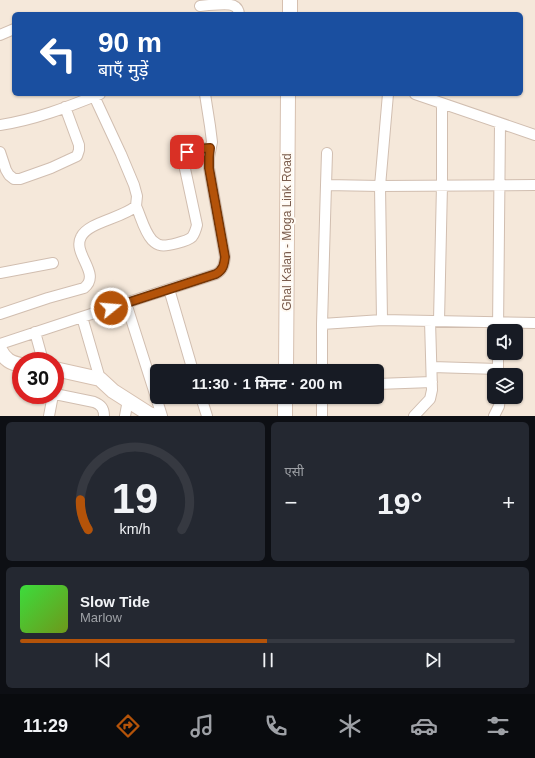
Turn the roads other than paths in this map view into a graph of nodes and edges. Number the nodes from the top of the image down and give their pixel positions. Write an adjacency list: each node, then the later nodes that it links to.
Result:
1 (290, 0): 4 (street)
2 (200, 6): 3 (street)
3 (239, 12)
4 (290, 12)
5 (12, 30): 6 (street)
6 (0, 35)
7 (94, 96): 14 (street)
8 (97, 96): 26 (street)
9 (205, 96): 18 (street)
10 (288, 96): 46 (street, Ghal Kalan - Moga Link Road)
11 (388, 96): 25 (street)
12 (420, 96): 13 (street)
13 (442, 104): 15 (street); 22 (street)
14 (65, 107): 16 (street); 19 (street)
15 (500, 124): 17 (street); 23 (street)
16 (0, 125)
17 (535, 134)
18 (210, 148): 26 (street); 29 (street)
19 (0, 152)
20 (327, 153): 21 (street)
21 (326, 185): 25 (street); 36 (street)
22 (442, 185): 23 (street); 25 (street); 34 (street)
23 (499, 185): 24 (street); 37 (street)
24 (535, 185)
25 (380, 186): 33 (street)
26 (136, 206): 31 (street)
27 (53, 263): 28 (street)
28 (0, 273)
29 (169, 289): 30 (street); 45 (street)
30 (126, 303): 32 (street); 65 (street)
31 (0, 314)
32 (82, 316): 40 (street); 51 (street)
33 (382, 320): 34 (street); 36 (street)
34 (435, 321): 39 (street); 48 (street)
35 (535, 323): 38 (street)
36 (322, 324): 47 (street)
37 (498, 324)
38 (523, 324)
39 (487, 326)
40 (35, 332): 41 (street); 43 (street)
41 (0, 344)
42 (0, 350): 44 (street)
43 (41, 352)
44 (12, 363)
45 (191, 364)
46 (286, 364)
47 (322, 364)
48 (432, 367): 50 (street); 52 (street)
49 (64, 371): 51 (street)
50 (487, 371)
51 (100, 379): 55 (street)
52 (432, 382): 53 (street); 69 (street)
53 (384, 384)
54 (64, 396): 62 (street)
55 (128, 400): 63 (street); 64 (street)
56 (52, 404): 61 (street)
57 (203, 404): 66 (street)
58 (285, 404): 67 (street)
59 (322, 404): 68 (street)
60 (499, 404): 70 (street)
61 (49, 416)
62 (104, 416)
63 (125, 416)
64 (156, 416)
65 (162, 416)
66 (207, 416)
67 (285, 416)
68 (322, 416)
69 (414, 416)
70 (494, 416)

